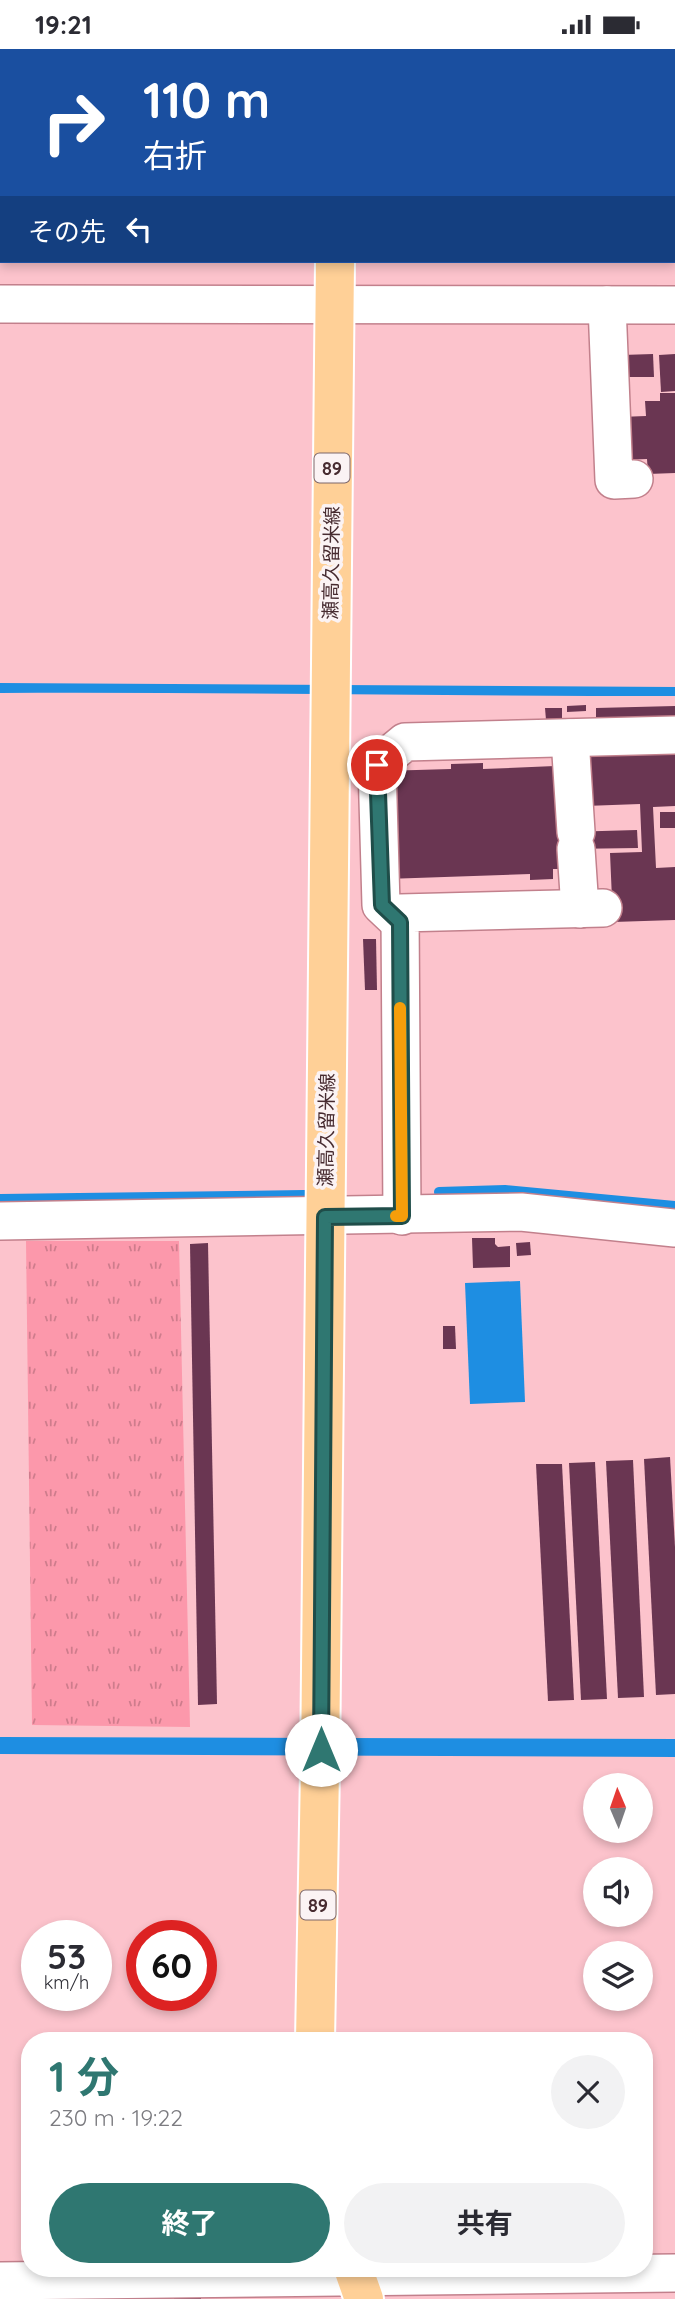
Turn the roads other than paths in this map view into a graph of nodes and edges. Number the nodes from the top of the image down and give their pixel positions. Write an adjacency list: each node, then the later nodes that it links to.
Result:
1 (335, 263): 3 (main road, 瀬高久留米線 / 89)
2 (0, 304): 3 (street)
3 (335, 304): 4 (street); 11 (main road, 瀬高久留米線 / 89)
4 (607, 305): 5 (street); 6 (street)
5 (675, 305)
6 (634, 479)
7 (675, 735): 8 (street)
8 (570, 738): 9 (street); 9 (street)
9 (400, 922): 10 (street)
10 (402, 1216): 11 (street); 13 (street)
11 (325, 1217): 12 (street); 14 (main road, 瀬高久留米線 / 89)
12 (0, 1221)
13 (675, 1227)
14 (315, 2032)
15 (675, 2273): 16 (street)
16 (653, 2274)
17 (516, 2277): 19 (street)
18 (0, 2281): 19 (street)
19 (358, 2281)

